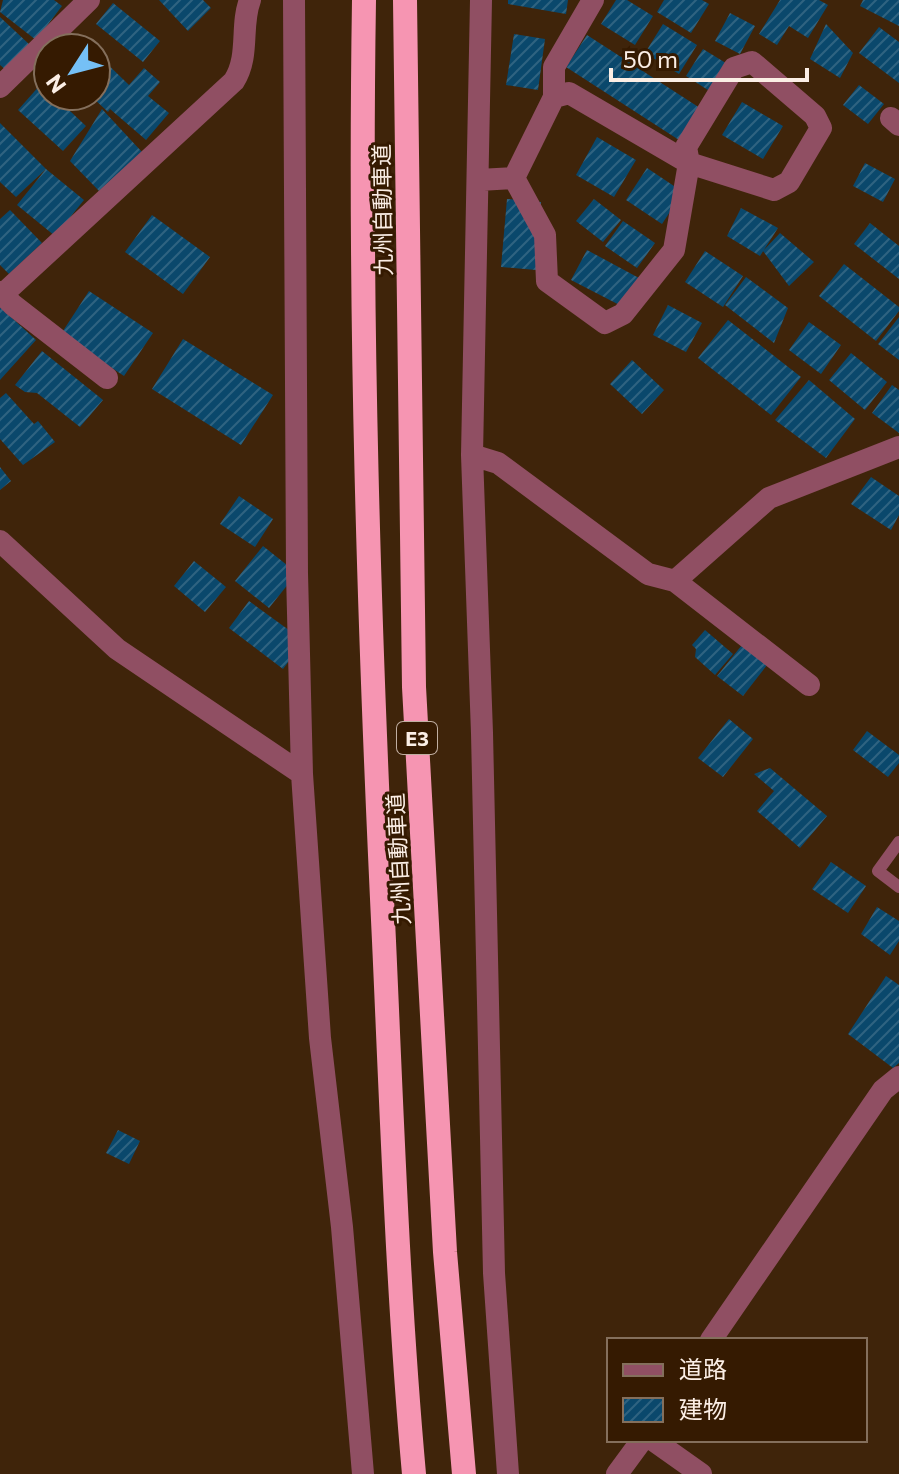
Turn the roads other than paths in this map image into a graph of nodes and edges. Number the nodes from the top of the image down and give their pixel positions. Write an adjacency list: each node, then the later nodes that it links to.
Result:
1 (89, 0): 8 (street)
2 (250, 0): 13 (street)
3 (364, 0): 28 (highway, 九州自動車道 / E3)
4 (405, 0): 29 (highway, 九州自動車道 / E3)
5 (481, 0): 12 (street)
6 (593, 0): 9 (street)
7 (289, 4): 20 (street)
8 (0, 87)
9 (554, 97): 10 (street); 11 (street)
10 (689, 163): 10 (street); 11 (street)
11 (514, 178): 12 (street)
12 (479, 180): 16 (street)
13 (1, 293): 14 (street)
14 (107, 378)
15 (899, 447): 18 (street)
16 (472, 455): 18 (street); 30 (street)
17 (0, 541): 20 (street)
18 (675, 581): 19 (street)
19 (809, 685)
20 (302, 774): 27 (street)
21 (899, 842): 22 (lane)
22 (899, 887)
23 (899, 1077): 24 (street)
24 (712, 1338)
25 (641, 1442): 31 (street)
26 (656, 1442): 32 (street)
27 (363, 1474)
28 (414, 1474)
29 (464, 1474)
30 (508, 1474)
31 (617, 1474)
32 (701, 1474)

